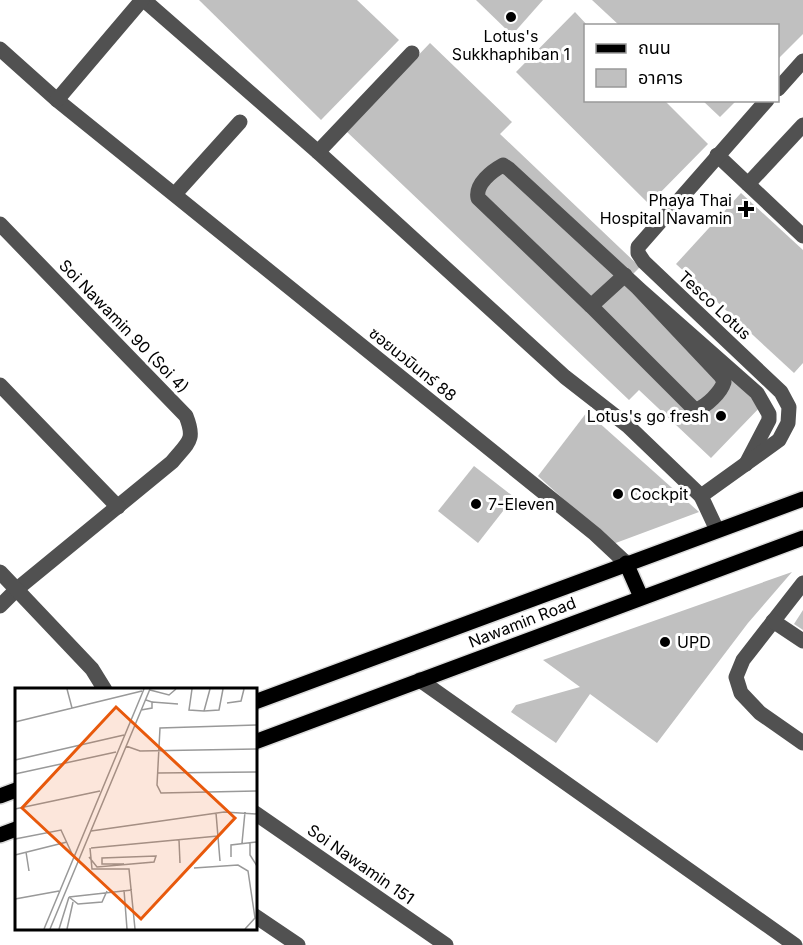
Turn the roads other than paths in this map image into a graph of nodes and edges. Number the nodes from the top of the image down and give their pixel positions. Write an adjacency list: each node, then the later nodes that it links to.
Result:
1 (143, 0): 6 (street); 10 (street)
2 (0, 49): 6 (street, ซอยนวมินทร์ 88)
3 (412, 53): 10 (street)
4 (803, 61): 5 (street)
5 (779, 87)
6 (57, 100): 13 (street, ซอยนวมินทร์ 88)
7 (765, 102): 11 (street, Tesco Lotus)
8 (240, 122): 13 (street)
9 (803, 125): 12 (street)
10 (318, 152): 21 (street)
11 (717, 155): 12 (street); 20 (street, Tesco Lotus)
12 (748, 184): 15 (street)
13 (175, 194): 26 (street, ซอยนวมินทร์ 88)
14 (0, 224): 23 (street, Soi Nawamin 90 (Soi 4))
15 (803, 236)
16 (624, 275): 17 (street); 18 (street); 18 (street)
17 (638, 288): 18 (street); 20 (street)
18 (591, 306)
19 (0, 385): 23 (street)
20 (747, 464): 21 (street, Tesco Lotus)
21 (701, 496): 24 (street)
22 (803, 499): 24 (main road, Nawamin Road)
23 (118, 507): 29 (street, Soi Nawamin 90 (Soi 4))
24 (717, 530): 26 (main road, Nawamin Road)
25 (803, 538): 30 (main road, Nawamin Road)
26 (626, 563): 30 (main road); 36 (main road, Nawamin Road)
27 (0, 572): 29 (street)
28 (803, 583): 32 (street)
29 (17, 590): 31 (street, Soi Nawamin 90 (Soi 4)); 35 (street)
30 (641, 597): 34 (main road, Nawamin Road)
31 (0, 606)
32 (772, 621): 33 (street); 38 (street)
33 (803, 641)
34 (420, 680): 37 (main road, Nawamin Road); 47 (street)
35 (104, 688)
36 (256, 702)
37 (256, 742)
38 (803, 743)
39 (15, 790): 40 (main road)
40 (0, 796)
41 (256, 814): 46 (street, Soi Nawamin 151)
42 (15, 829): 43 (main road)
43 (0, 835)
44 (256, 917): 45 (street)
45 (298, 945)
46 (446, 945)
47 (795, 945)

